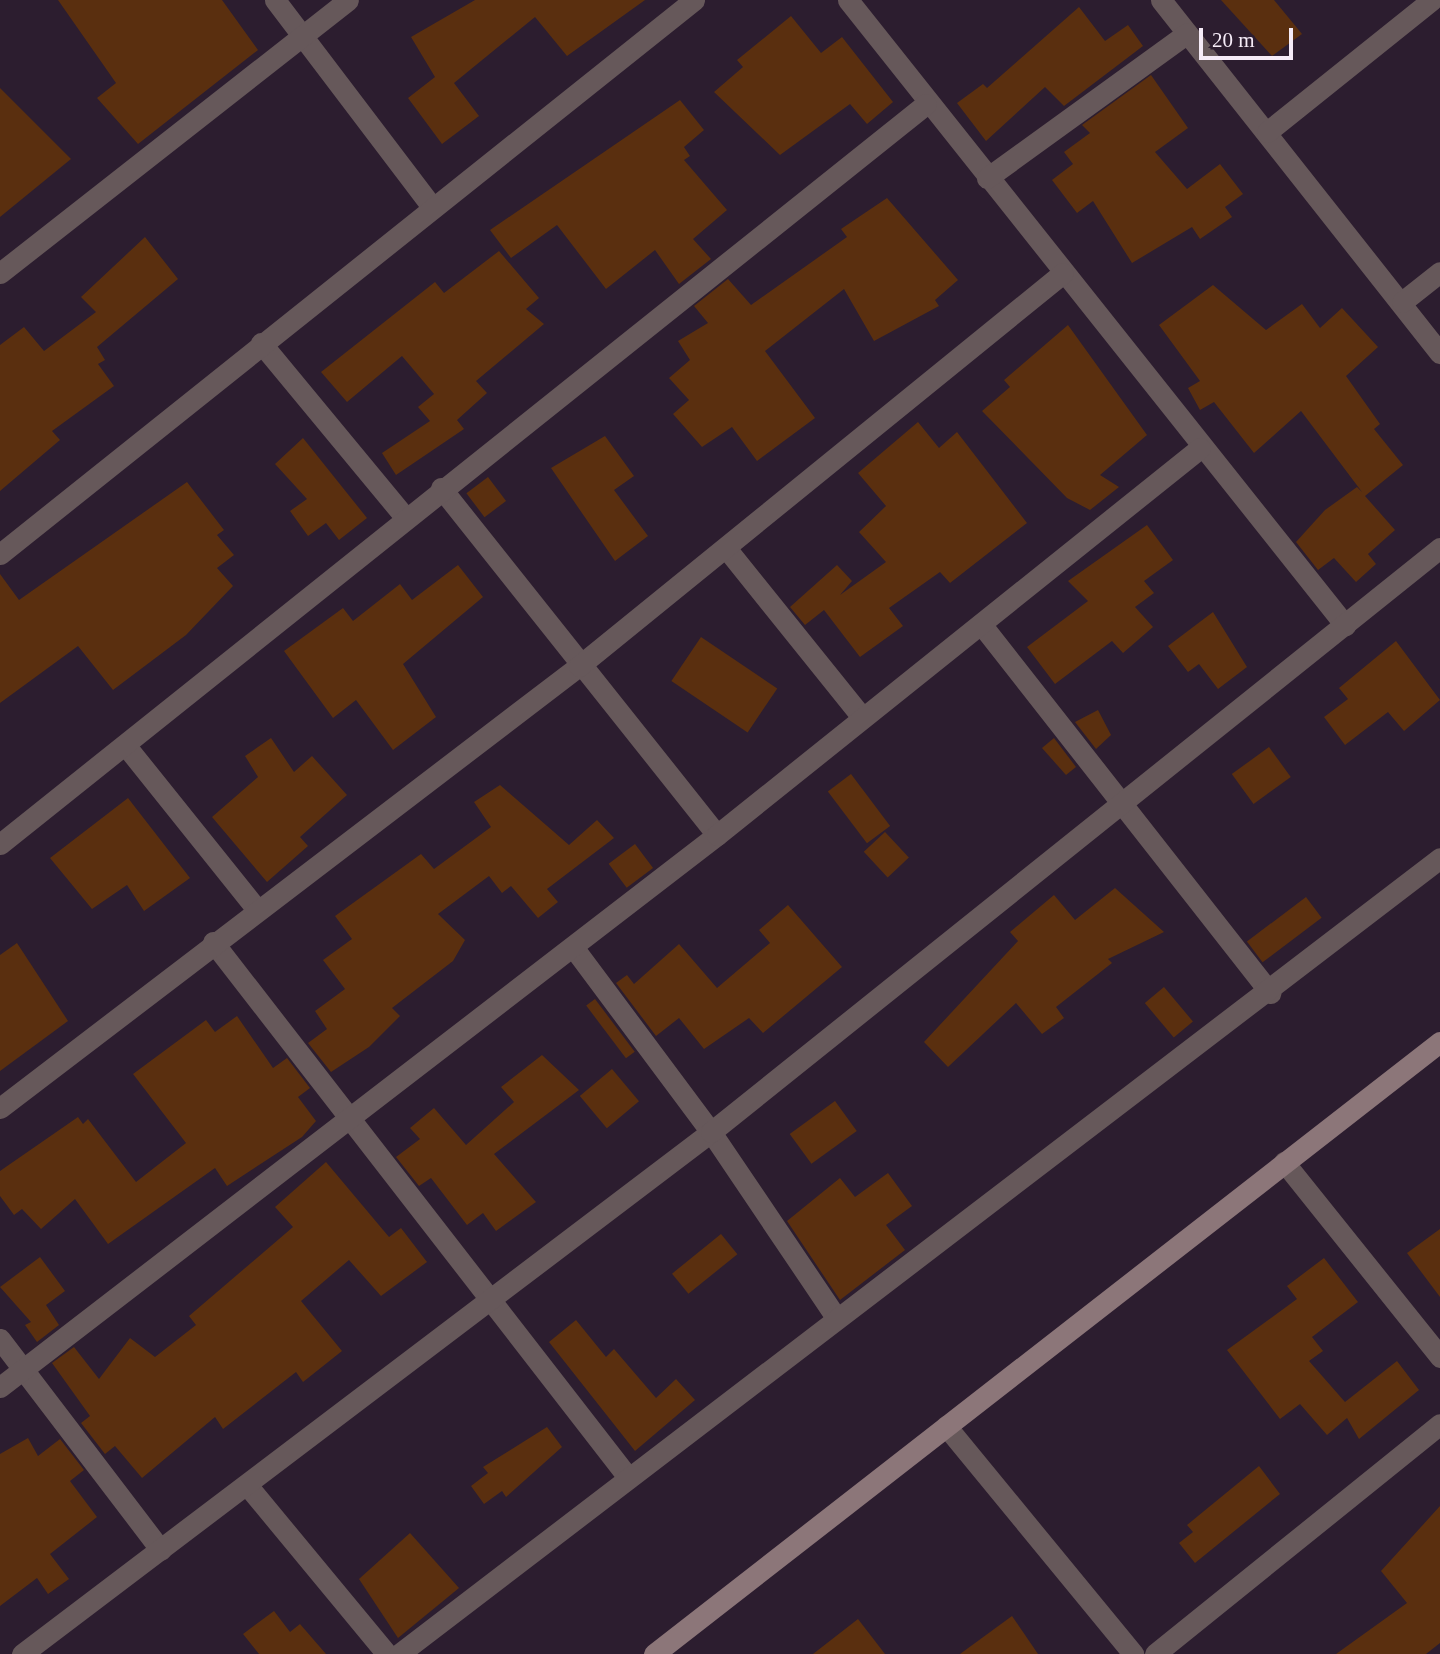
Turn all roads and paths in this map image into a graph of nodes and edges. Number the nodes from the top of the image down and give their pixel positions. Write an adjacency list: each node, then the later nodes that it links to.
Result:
1 (275, 0): 8 (street)
2 (348, 0): 8 (street)
3 (694, 0): 12 (street)
4 (848, 0): 9 (street)
5 (1161, 0): 7 (street)
6 (1432, 0): 10 (street)
7 (1187, 33): 10 (street); 11 (street)
8 (302, 34): 12 (street); 14 (street)
9 (926, 104): 11 (street); 20 (street)
10 (1268, 132): 16 (street)
11 (987, 178): 15 (street)
12 (432, 206): 17 (street)
13 (1440, 272): 16 (street)
14 (0, 273)
15 (1063, 273): 19 (street); 22 (street)
16 (1402, 302): 18 (street)
17 (261, 343): 21 (street); 24 (street)
18 (1440, 353)
19 (1200, 448): 25 (street); 26 (street)
20 (441, 488): 21 (street); 27 (street)
21 (404, 516): 29 (street)
22 (726, 548): 27 (street); 28 (street)
23 (1440, 548): 26 (street)
24 (0, 554)
25 (981, 624): 28 (street); 30 (street)
26 (1345, 625): 30 (street)
27 (579, 666): 31 (street); 34 (street)
28 (862, 717): 31 (street)
29 (126, 746): 32 (street); 34 (street)
30 (1120, 803): 37 (street); 41 (street)
31 (718, 835): 36 (street)
32 (0, 844)
33 (1440, 858): 37 (street)
34 (256, 908): 35 (street)
35 (213, 942): 39 (street); 40 (street)
36 (573, 947): 40 (street); 41 (street)
37 (1270, 993): 44 (street)
38 (1440, 1042): 42 (street)
39 (0, 1108)
40 (350, 1114): 43 (street); 47 (street)
41 (711, 1132): 43 (street); 44 (street)
42 (1284, 1162): 46 (street); 50 (street)
43 (487, 1302): 51 (street); 52 (street)
44 (837, 1319): 51 (street)
45 (0, 1339): 47 (street)
46 (1440, 1357)
47 (24, 1369): 48 (street); 53 (street)
48 (0, 1387)
49 (1440, 1424): 59 (street)
50 (946, 1426): 57 (street); 58 (street)
51 (627, 1476): 56 (street)
52 (247, 1485): 53 (street); 55 (street)
53 (161, 1550): 54 (street)
54 (22, 1654)
55 (387, 1654)
56 (399, 1654)
57 (654, 1654)
58 (1133, 1654)
59 (1155, 1654)

